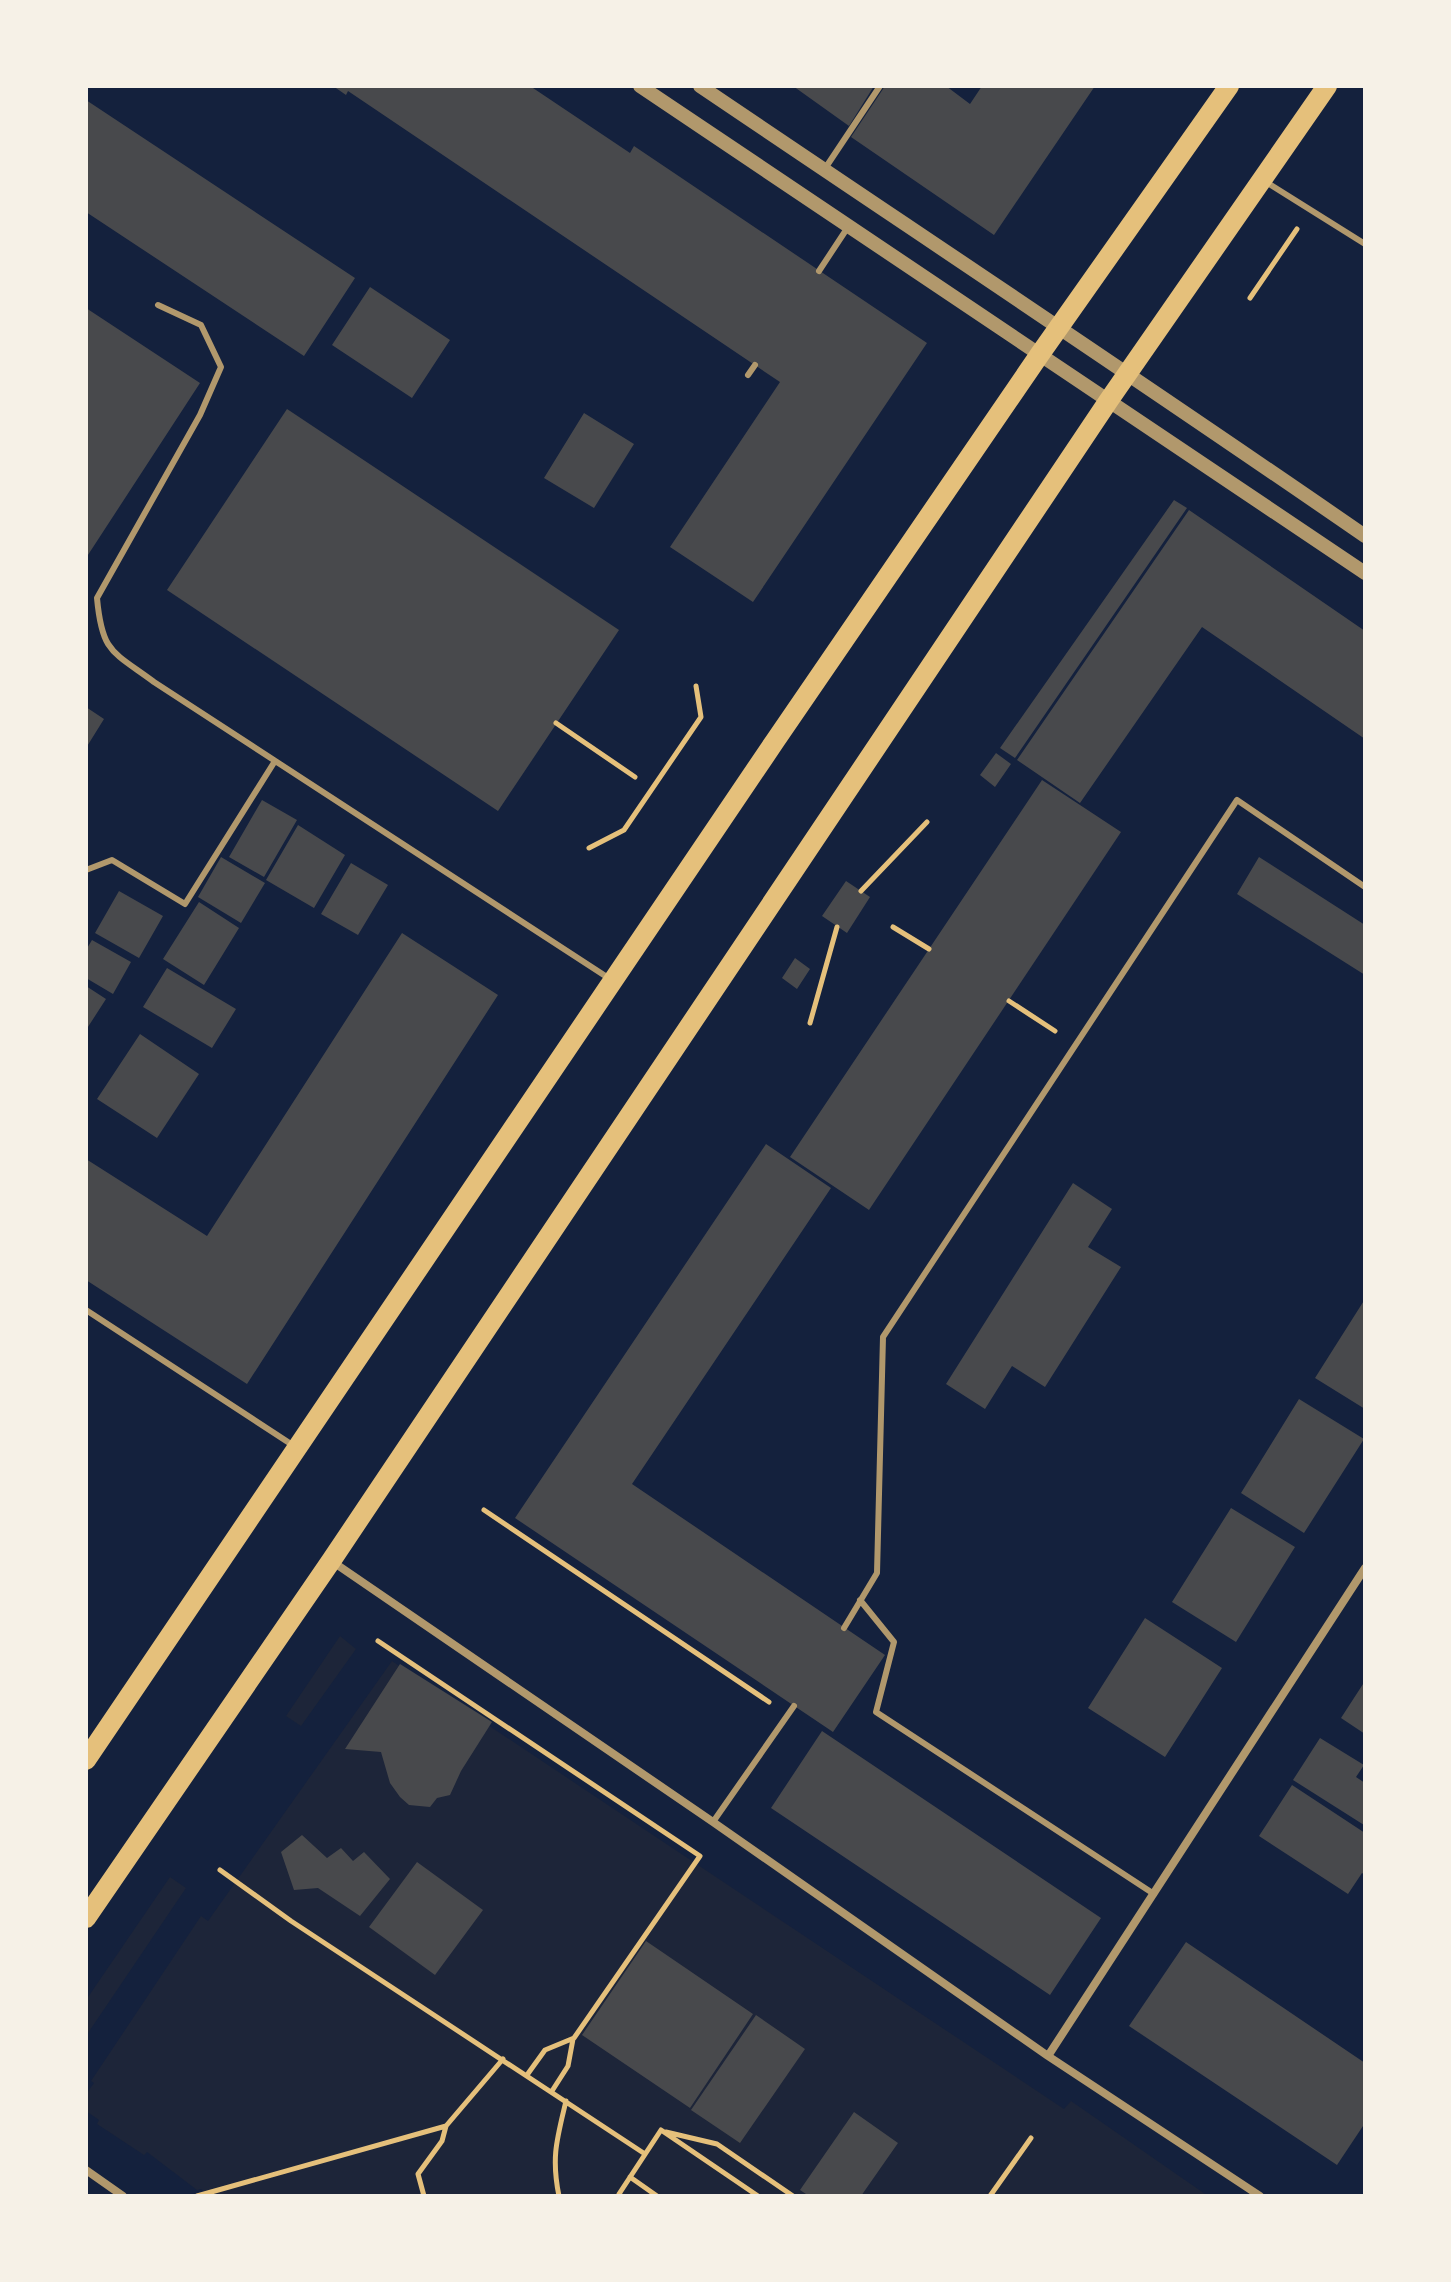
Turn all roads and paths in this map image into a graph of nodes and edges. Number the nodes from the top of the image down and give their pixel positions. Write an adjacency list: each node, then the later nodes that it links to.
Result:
1 (640, 86): 9 (street)
2 (700, 86): 6 (street)
3 (880, 86): 6 (lane)
4 (1229, 86): 14 (main road)
5 (1327, 86): 7 (main road)
6 (824, 170): 14 (street)
7 (1263, 180): 8 (lane); 17 (main road)
8 (1309, 211): 10 (lane); 12 (path)
9 (848, 227): 11 (lane); 15 (street)
10 (1365, 244)
11 (819, 271)
12 (1250, 298)
13 (158, 305): 24 (lane)
14 (1060, 329): 15 (main road); 17 (street)
15 (1040, 354): 19 (street); 34 (main road)
16 (755, 365): 18 (lane)
17 (1128, 372): 19 (main road); 20 (street)
18 (748, 375)
19 (1109, 400): 21 (street); 41 (main road)
20 (1365, 536)
21 (1365, 573)
22 (696, 686): 27 (path)
23 (556, 723): 25 (path)
24 (275, 761): 28 (lane); 34 (lane)
25 (635, 777)
26 (927, 822): 30 (path)
27 (589, 848)
28 (86, 870)
29 (1365, 887): 37 (lane)
30 (861, 891)
31 (837, 927): 36 (path)
32 (893, 927): 33 (path)
33 (929, 949)
34 (613, 981): 39 (main road)
35 (1009, 1001): 37 (path)
36 (810, 1023)
37 (1077, 1046): 43 (lane)
38 (86, 1310): 39 (lane)
39 (297, 1448): 48 (main road)
40 (484, 1510): 47 (path)
41 (331, 1561): 49 (street); 52 (main road)
42 (1365, 1568): 51 (street)
43 (860, 1600): 44 (lane); 51 (lane)
44 (844, 1628)
45 (378, 1641): 53 (path)
46 (794, 1706): 47 (lane)
47 (788, 1714): 49 (lane)
48 (86, 1760)
49 (713, 1822): 54 (street)
50 (220, 1870): 55 (path)
51 (1154, 1894): 54 (street)
52 (86, 1918)
53 (574, 2038): 56 (path); 57 (path)
54 (1048, 2056): 74 (street)
55 (503, 2059): 56 (path); 59 (path)
56 (527, 2075): 57 (path)
57 (552, 2091): 58 (path)
58 (566, 2101): 62 (path); 69 (path)
59 (446, 2126): 67 (path); 68 (path)
60 (661, 2130): 62 (path); 71 (path); 72 (path)
61 (1031, 2138): 73 (path)
62 (645, 2154): 64 (path)
63 (86, 2170): 66 (street)
64 (630, 2177): 65 (path); 70 (path)
65 (619, 2195)
66 (123, 2196)
67 (197, 2196)
68 (424, 2196)
69 (559, 2196)
70 (657, 2196)
71 (758, 2196)
72 (793, 2196)
73 (990, 2196)
74 (1260, 2196)

